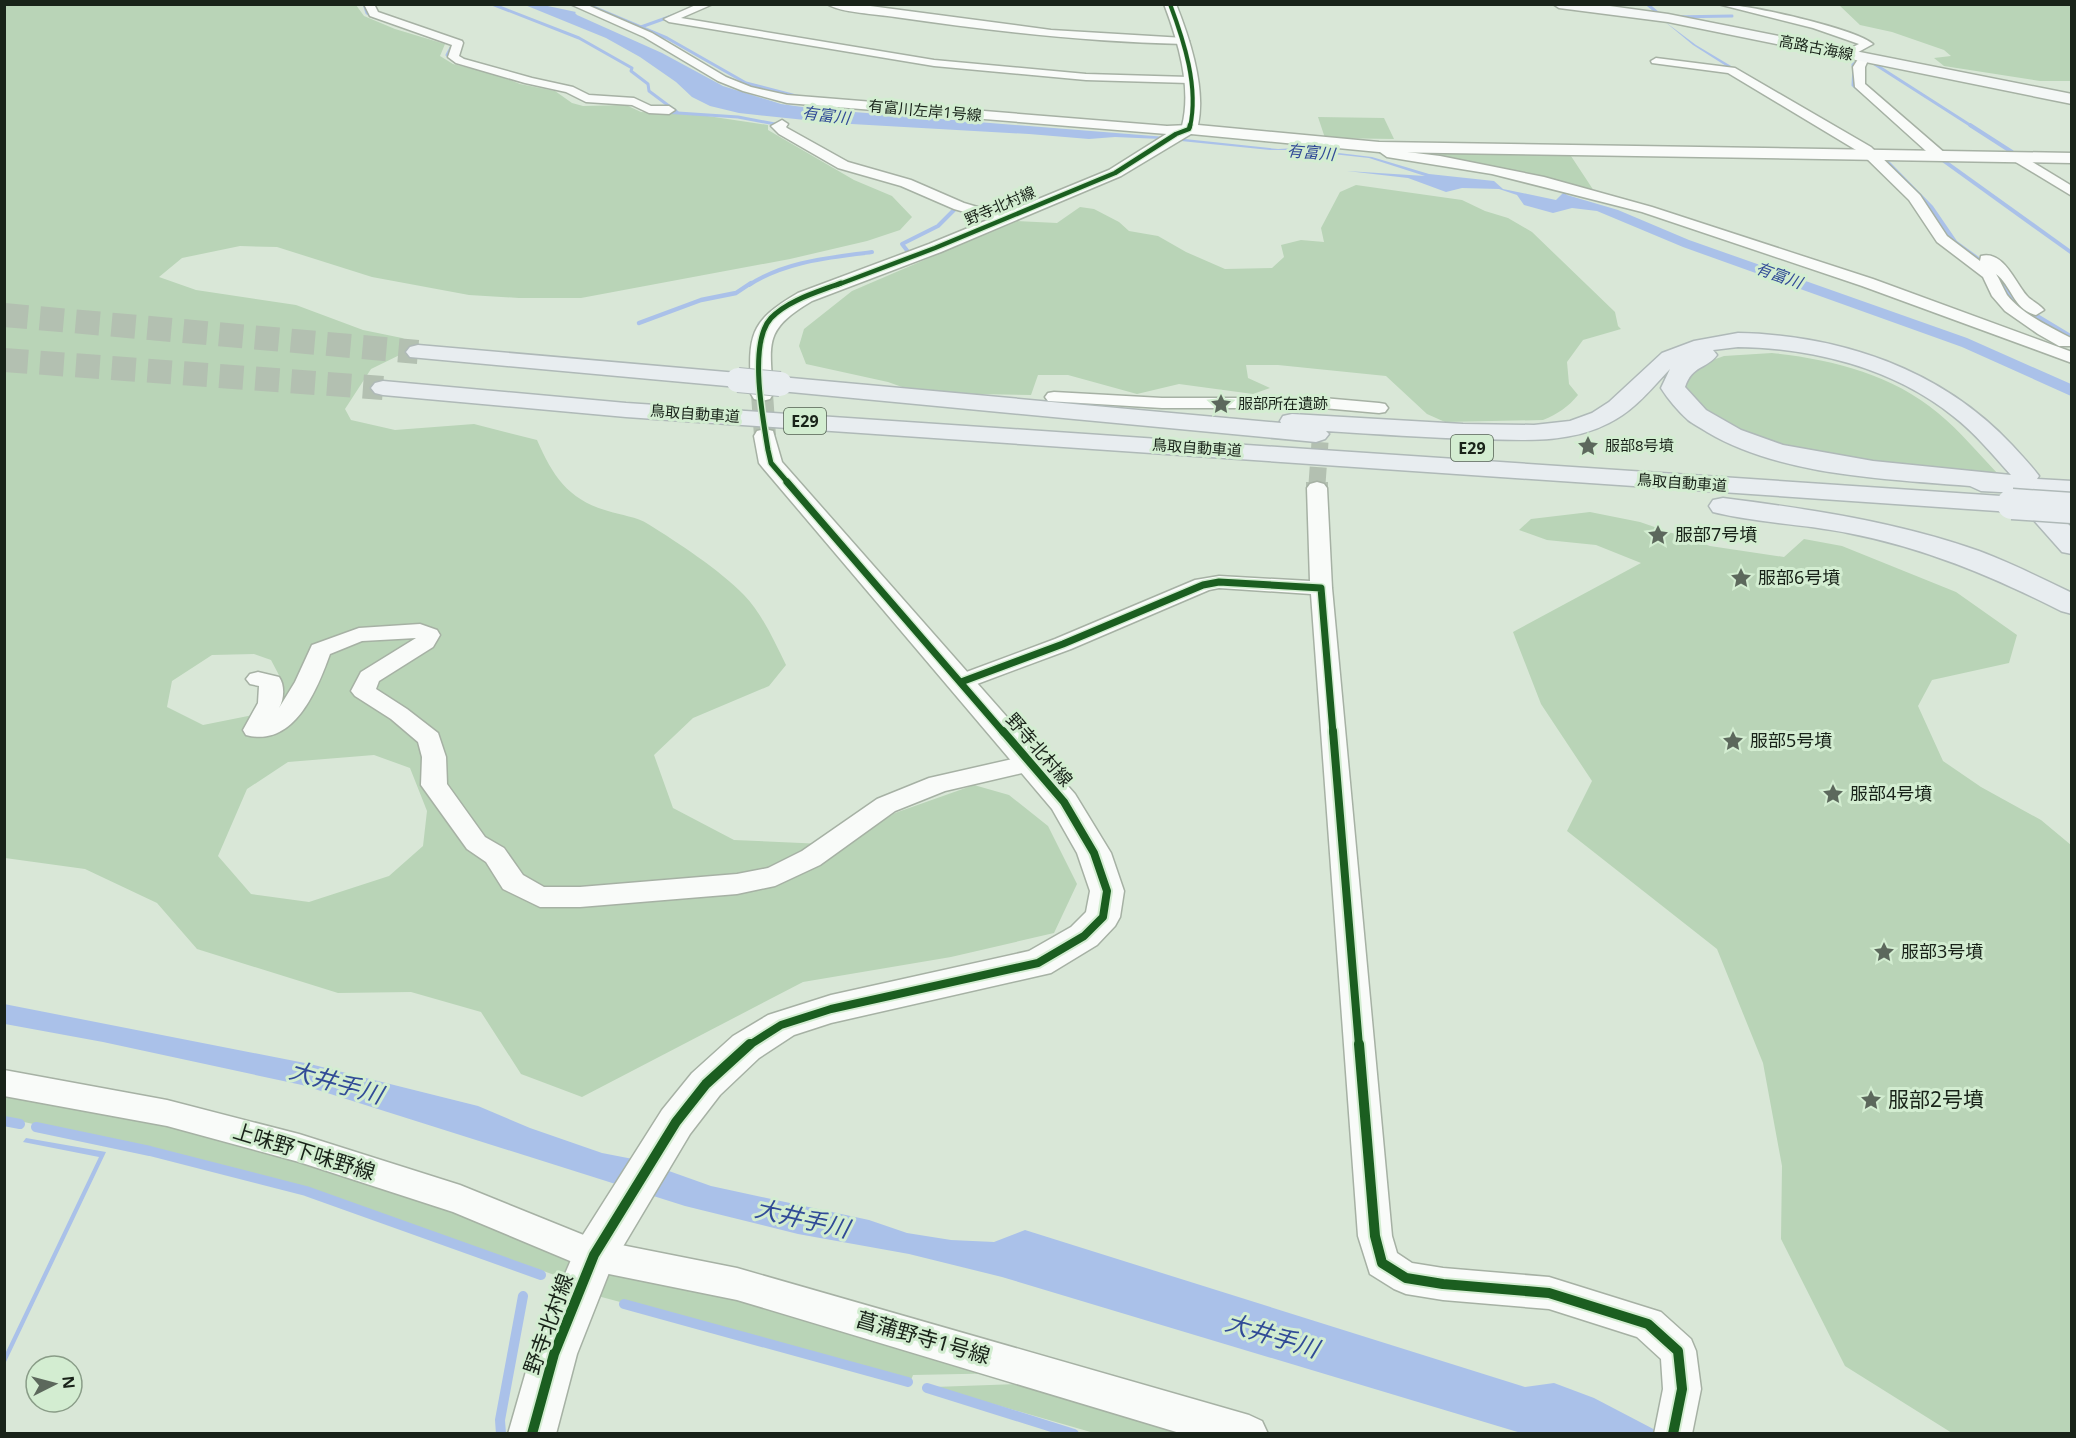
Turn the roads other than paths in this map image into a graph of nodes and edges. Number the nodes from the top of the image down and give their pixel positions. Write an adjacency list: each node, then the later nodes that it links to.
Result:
1 (369, 4): 15 (street)
2 (574, 4): 17 (street, 有富川左岸1号線)
3 (708, 4): 13 (street)
4 (832, 4): 9 (street)
5 (1170, 4): 9 (street)
6 (1560, 4): 8 (main road, 高路古海線)
7 (1723, 4): 10 (street)
8 (1593, 6): 10 (main road, 高路古海線)
9 (1184, 40): 13 (street)
10 (1847, 54): 11 (main road, 高路古海線)
11 (1864, 58): 14 (main road, 高路古海線); 20 (street)
12 (1656, 61): 19 (street)
13 (1189, 80): 17 (street)
14 (2072, 99)
15 (669, 110)
16 (782, 124): 24 (street)
17 (1183, 131): 18 (street); 24 (street, 野寺北村線)
18 (1379, 147): 19 (street); 25 (street)
19 (1880, 156): 20 (street); 26 (street); 27 (street)
20 (1941, 157): 21 (street)
21 (2019, 158): 22 (street); 23 (street)
22 (2072, 158)
23 (2072, 192)
24 (1003, 219): 32 (street, 野寺北村線)
25 (1980, 321): 29 (street); 30 (street)
26 (2072, 332)
27 (2072, 346)
28 (418, 352): 32 (highway, 鳥取自動車道 / E29, bridge)
29 (2072, 358)
30 (2072, 366)
31 (383, 388): 37 (highway, 鳥取自動車道 / E29)
32 (771, 389): 34 (highway, 鳥取自動車道 / E29)
33 (1054, 397): 35 (street)
34 (948, 401): 40 (highway, 鳥取自動車道 / E29); 40 (highway)
35 (1379, 408)
36 (765, 436): 46 (street, 野寺北村線)
37 (1227, 449): 40 (highway, 鳥取自動車道 / E29); 44 (highway)
38 (1317, 488): 43 (street)
39 (2072, 488): 40 (highway); 40 (highway)
40 (2027, 492): 41 (highway); 42 (highway)
41 (2072, 526)
42 (2072, 546)
43 (1321, 588): 46 (street); 52 (street)
44 (2072, 605)
45 (258, 679): 47 (street)
46 (961, 682): 47 (street, 野寺北村線)
47 (1030, 763): 49 (street, 野寺北村線)
48 (4, 1083): 49 (street, 上味野下味野線)
49 (601, 1243): 50 (street, 野寺北村線); 51 (street, 菖蒲野寺1号線)
50 (532, 1434)
51 (1249, 1434)
52 (1673, 1434)

